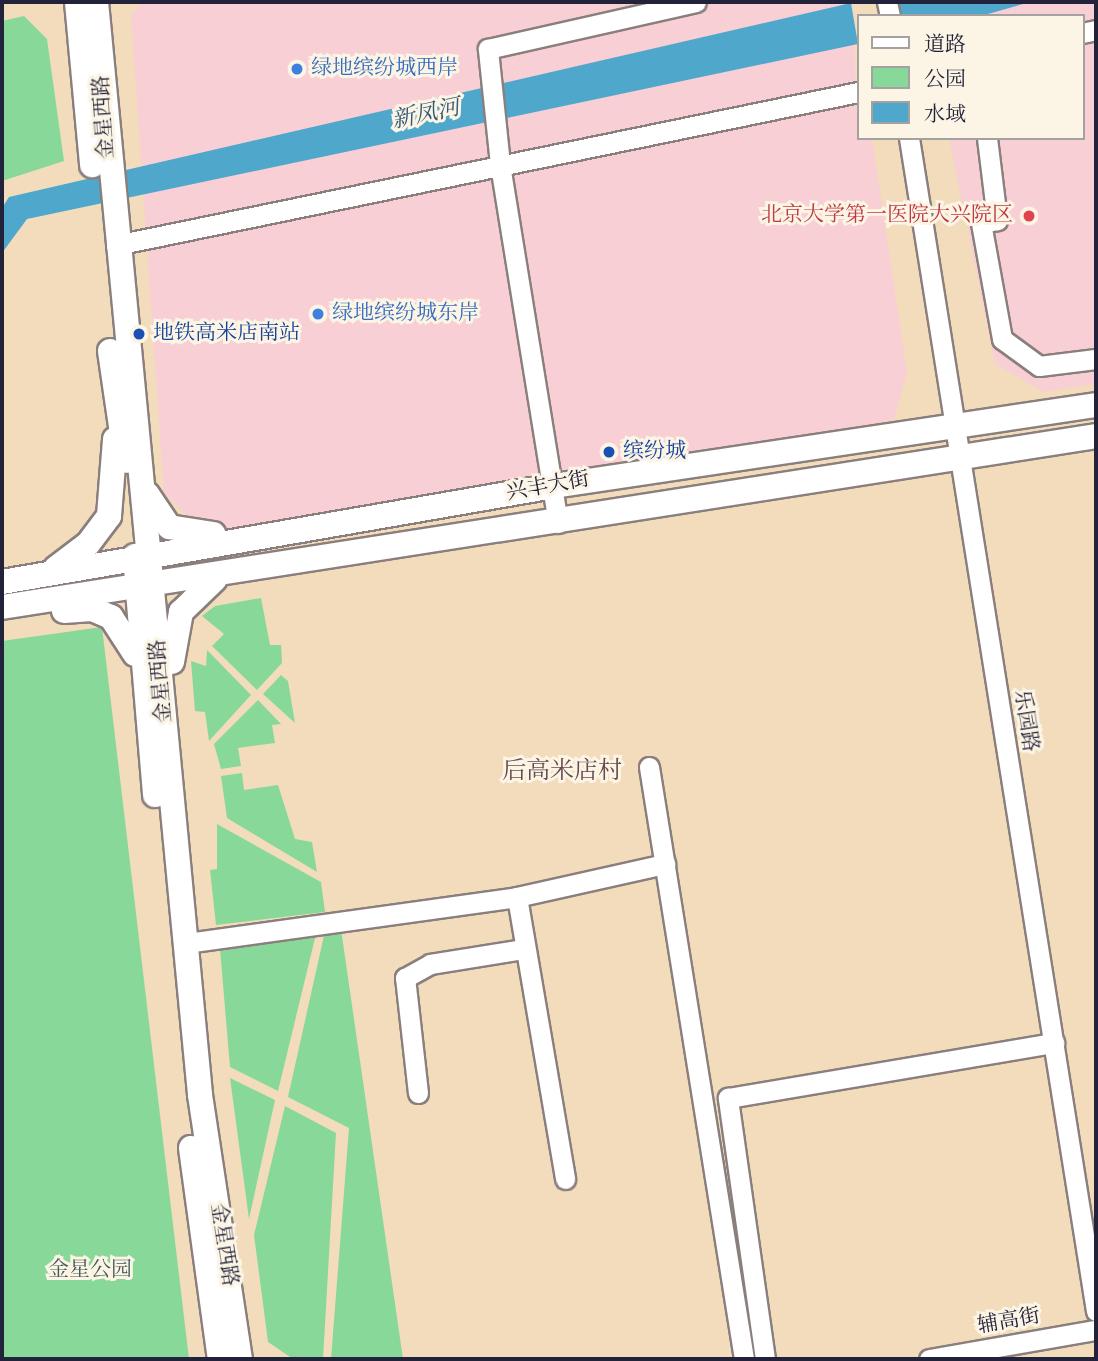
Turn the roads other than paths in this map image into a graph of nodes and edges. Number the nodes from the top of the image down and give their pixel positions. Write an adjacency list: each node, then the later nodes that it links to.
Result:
1 (77, 2): 9 (main road, 金星西路)
2 (96, 2): 5 (main road, 金星西路)
3 (111, 2): 5 (main road)
4 (696, 2): 10 (street)
5 (103, 86): 9 (main road, 金星西路)
6 (856, 92): 10 (street)
7 (909, 140): 15 (street, 乐园路)
8 (987, 140): 12 (street)
9 (100, 157): 11 (main road, 金星西路)
10 (500, 164): 11 (street); 18 (street)
11 (109, 231): 14 (main road, 金星西路); 19 (main road, 金星西路)
12 (1096, 359)
13 (1096, 405): 15 (main road, 兴丰大街)
14 (118, 407): 22 (main road, 金星西路); 23 (main road)
15 (956, 426): 17 (street, 乐园路); 18 (main road, 兴丰大街)
16 (1096, 436): 17 (main road, 兴丰大街)
17 (960, 457): 20 (main road, 兴丰大街); 36 (street, 乐园路)
18 (554, 486): 20 (street); 21 (main road, 兴丰大街)
19 (145, 489): 21 (main road); 22 (main road, 金星西路)
20 (558, 523): 24 (main road, 兴丰大街)
21 (279, 534): 22 (main road, 兴丰大街)
22 (143, 557): 23 (main road, 兴丰大街); 26 (main road, 金星西路)
23 (49, 573): 25 (main road, 兴丰大街)
24 (221, 576): 26 (main road, 兴丰大街); 30 (main road)
25 (2, 582)
26 (146, 588): 27 (main road, 兴丰大街); 29 (main road, 金星西路); 30 (main road, 金星西路)
27 (2, 607)
28 (2, 616): 29 (main road)
29 (143, 674): 40 (main road, 金星西路)
30 (167, 746): 34 (main road, 金星西路)
31 (649, 767): 32 (street)
32 (666, 864): 33 (street); 45 (street)
33 (517, 897): 34 (street); 35 (street)
34 (186, 943): 44 (main road, 金星西路)
35 (524, 949): 37 (street); 38 (street)
36 (1054, 1043): 39 (street, 乐园路); 46 (street)
37 (418, 1093)
38 (565, 1179)
39 (1096, 1311)
40 (214, 1313): 42 (main road); 43 (main road, 金星西路)
41 (1096, 1330): 47 (street, 辅高街)
42 (204, 1359)
43 (219, 1359)
44 (240, 1359)
45 (744, 1359)
46 (765, 1359)
47 (929, 1359)

